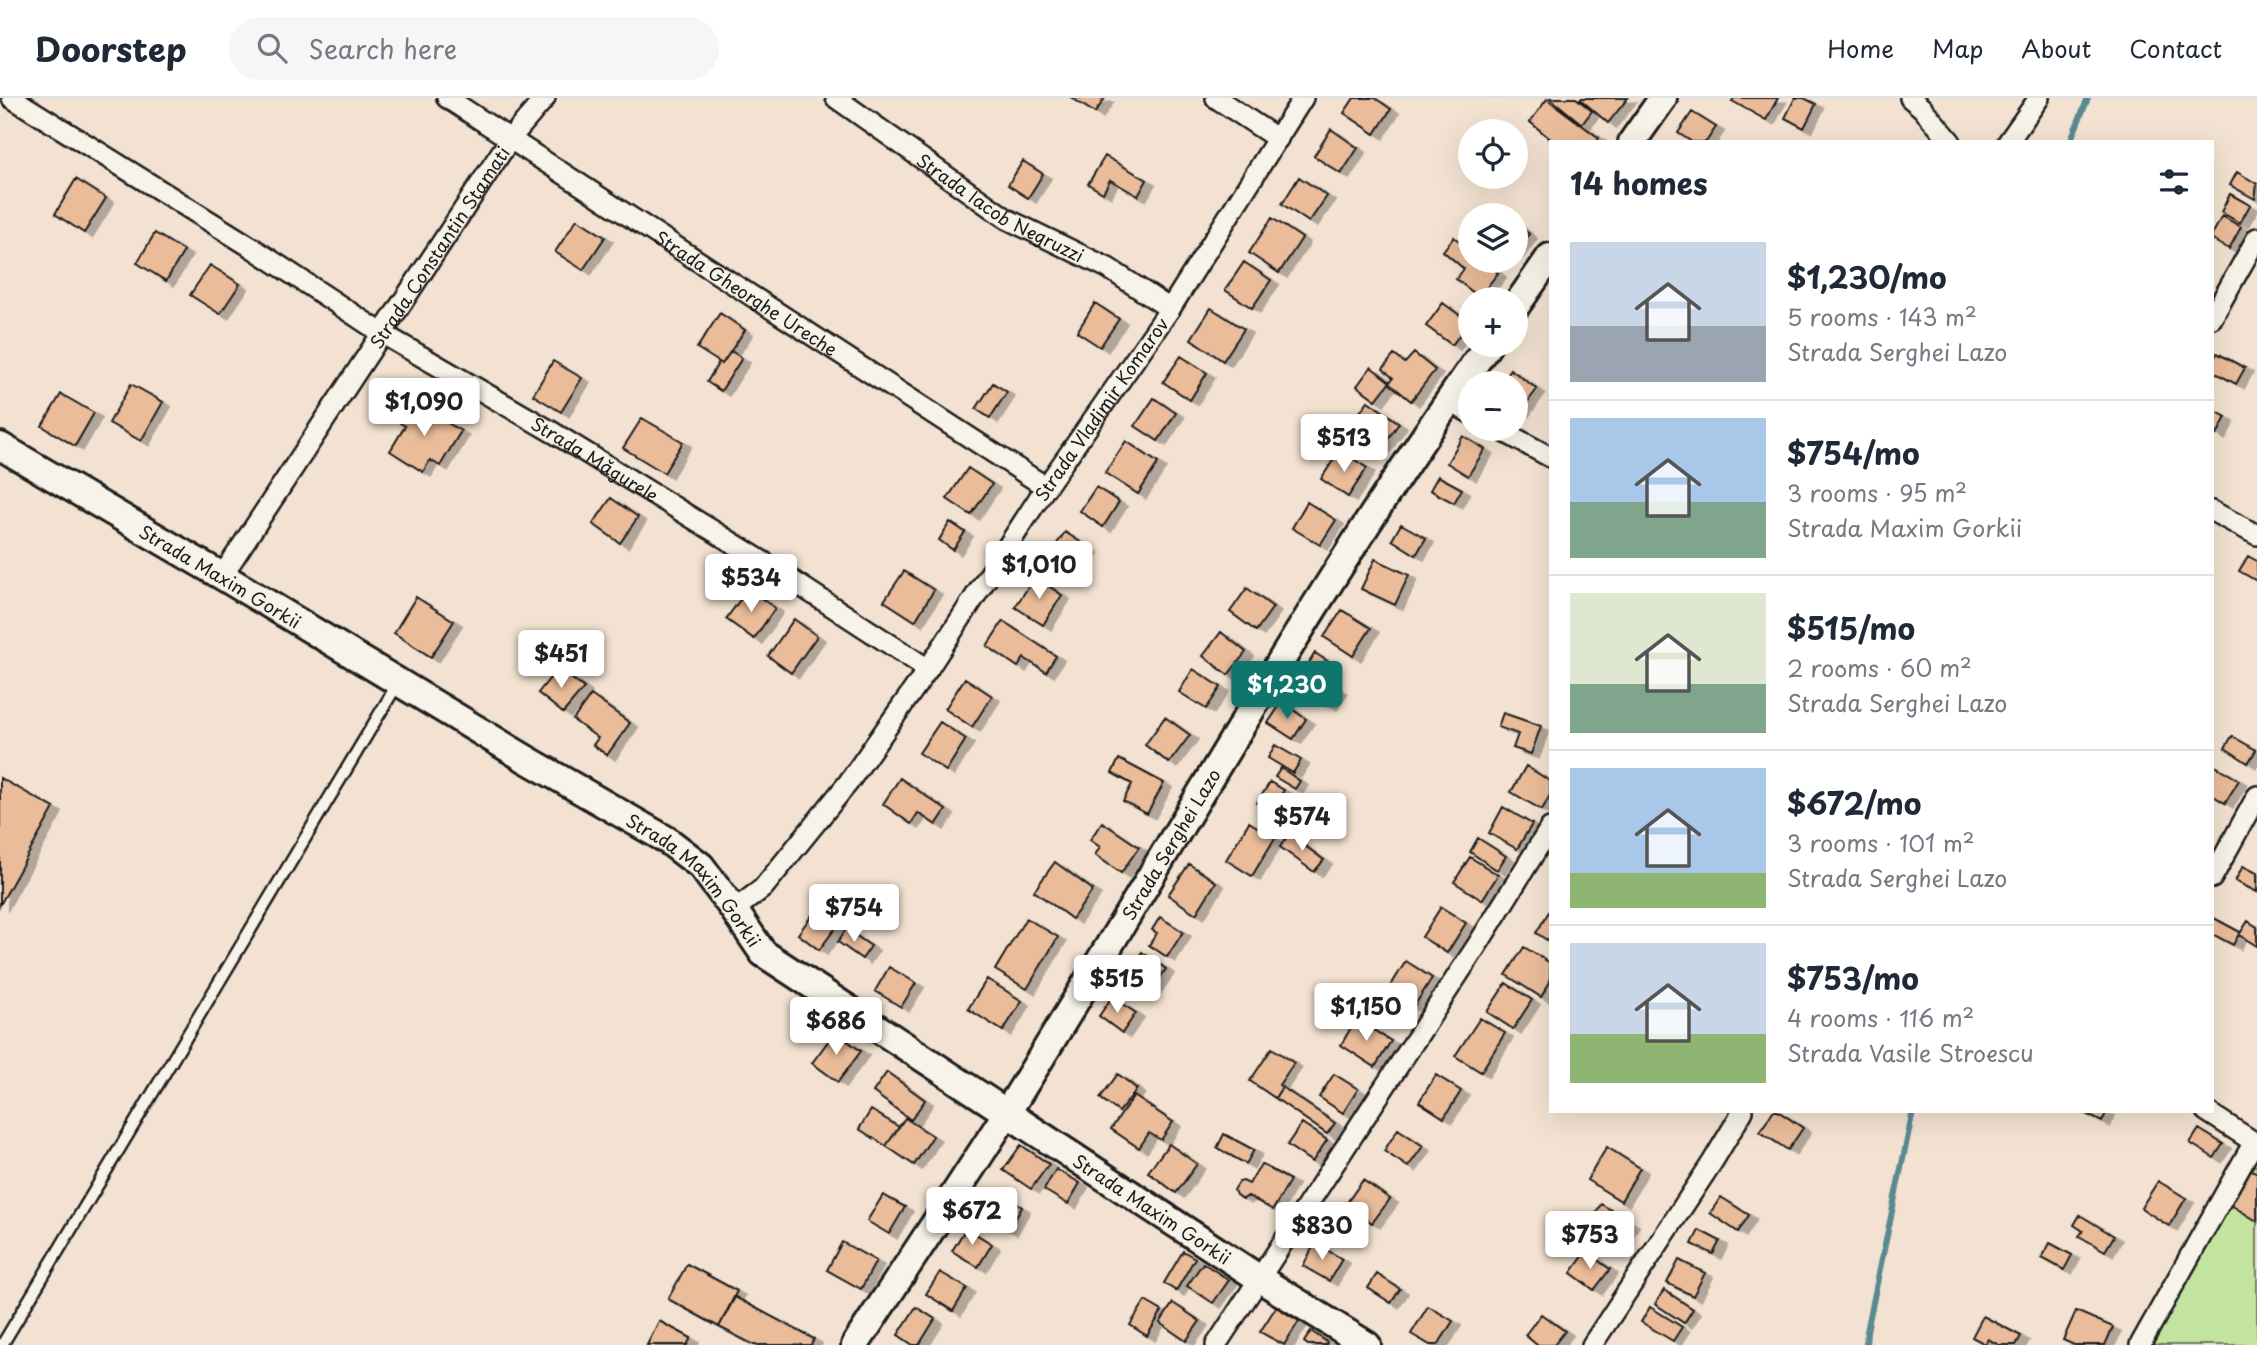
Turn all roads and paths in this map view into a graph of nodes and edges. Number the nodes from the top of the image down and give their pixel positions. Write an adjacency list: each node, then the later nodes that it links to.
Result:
1 (12, 98): 20 (street, Strada Măgurele)
2 (447, 98): 10 (street, Strada Gheorghe Ureche)
3 (545, 98): 10 (street, Strada Constantin Stamati)
4 (836, 98): 18 (street, Strada Iacob Negruzzi)
5 (1216, 98): 11 (street)
6 (1303, 98): 11 (street, Strada Vladimir Komarov)
7 (1663, 98): 12 (street)
8 (1910, 98): 13 (street)
9 (2039, 98): 14 (street)
10 (510, 139): 20 (street, Strada Constantin Stamati); 25 (street, Strada Gheorghe Ureche)
11 (1278, 139): 18 (street, Strada Vladimir Komarov)
12 (1633, 140)
13 (1949, 140)
14 (2009, 140)
15 (2257, 238): 19 (street)
16 (1549, 258): 17 (street)
17 (1528, 289)
18 (1170, 309): 25 (street, Strada Vladimir Komarov)
19 (2214, 314)
20 (383, 334): 28 (street, Strada Constantin Stamati); 29 (street, Strada Măgurele)
21 (1458, 408): 35 (street, Strada Serghei Lazo)
22 (1521, 441): 24 (street)
23 (0, 446): 28 (street, Strada Maxim Gorkii)
24 (1549, 456)
25 (1046, 487): 29 (street, Strada Vladimir Komarov)
26 (2214, 512): 27 (street)
27 (2257, 535)
28 (222, 576): 30 (street, Strada Maxim Gorkii)
29 (928, 669): 34 (street, Strada Vladimir Komarov)
30 (398, 682): 34 (street, Strada Maxim Gorkii); 40 (lane)
31 (2257, 796): 33 (street)
32 (1549, 830): 39 (street)
33 (2214, 874)
34 (734, 910): 35 (street, Strada Maxim Gorkii)
35 (1007, 1112): 39 (street, Strada Maxim Gorkii); 41 (street, Strada Serghei Lazo)
36 (1742, 1113): 44 (street)
37 (2209, 1113): 38 (street)
38 (2255, 1143): 45 (street)
39 (1260, 1279): 42 (street); 43 (street, Strada Maxim Gorkii)
40 (2, 1345)
41 (855, 1345)
42 (1216, 1345)
43 (1367, 1345)
44 (1592, 1345)
45 (2140, 1345)

